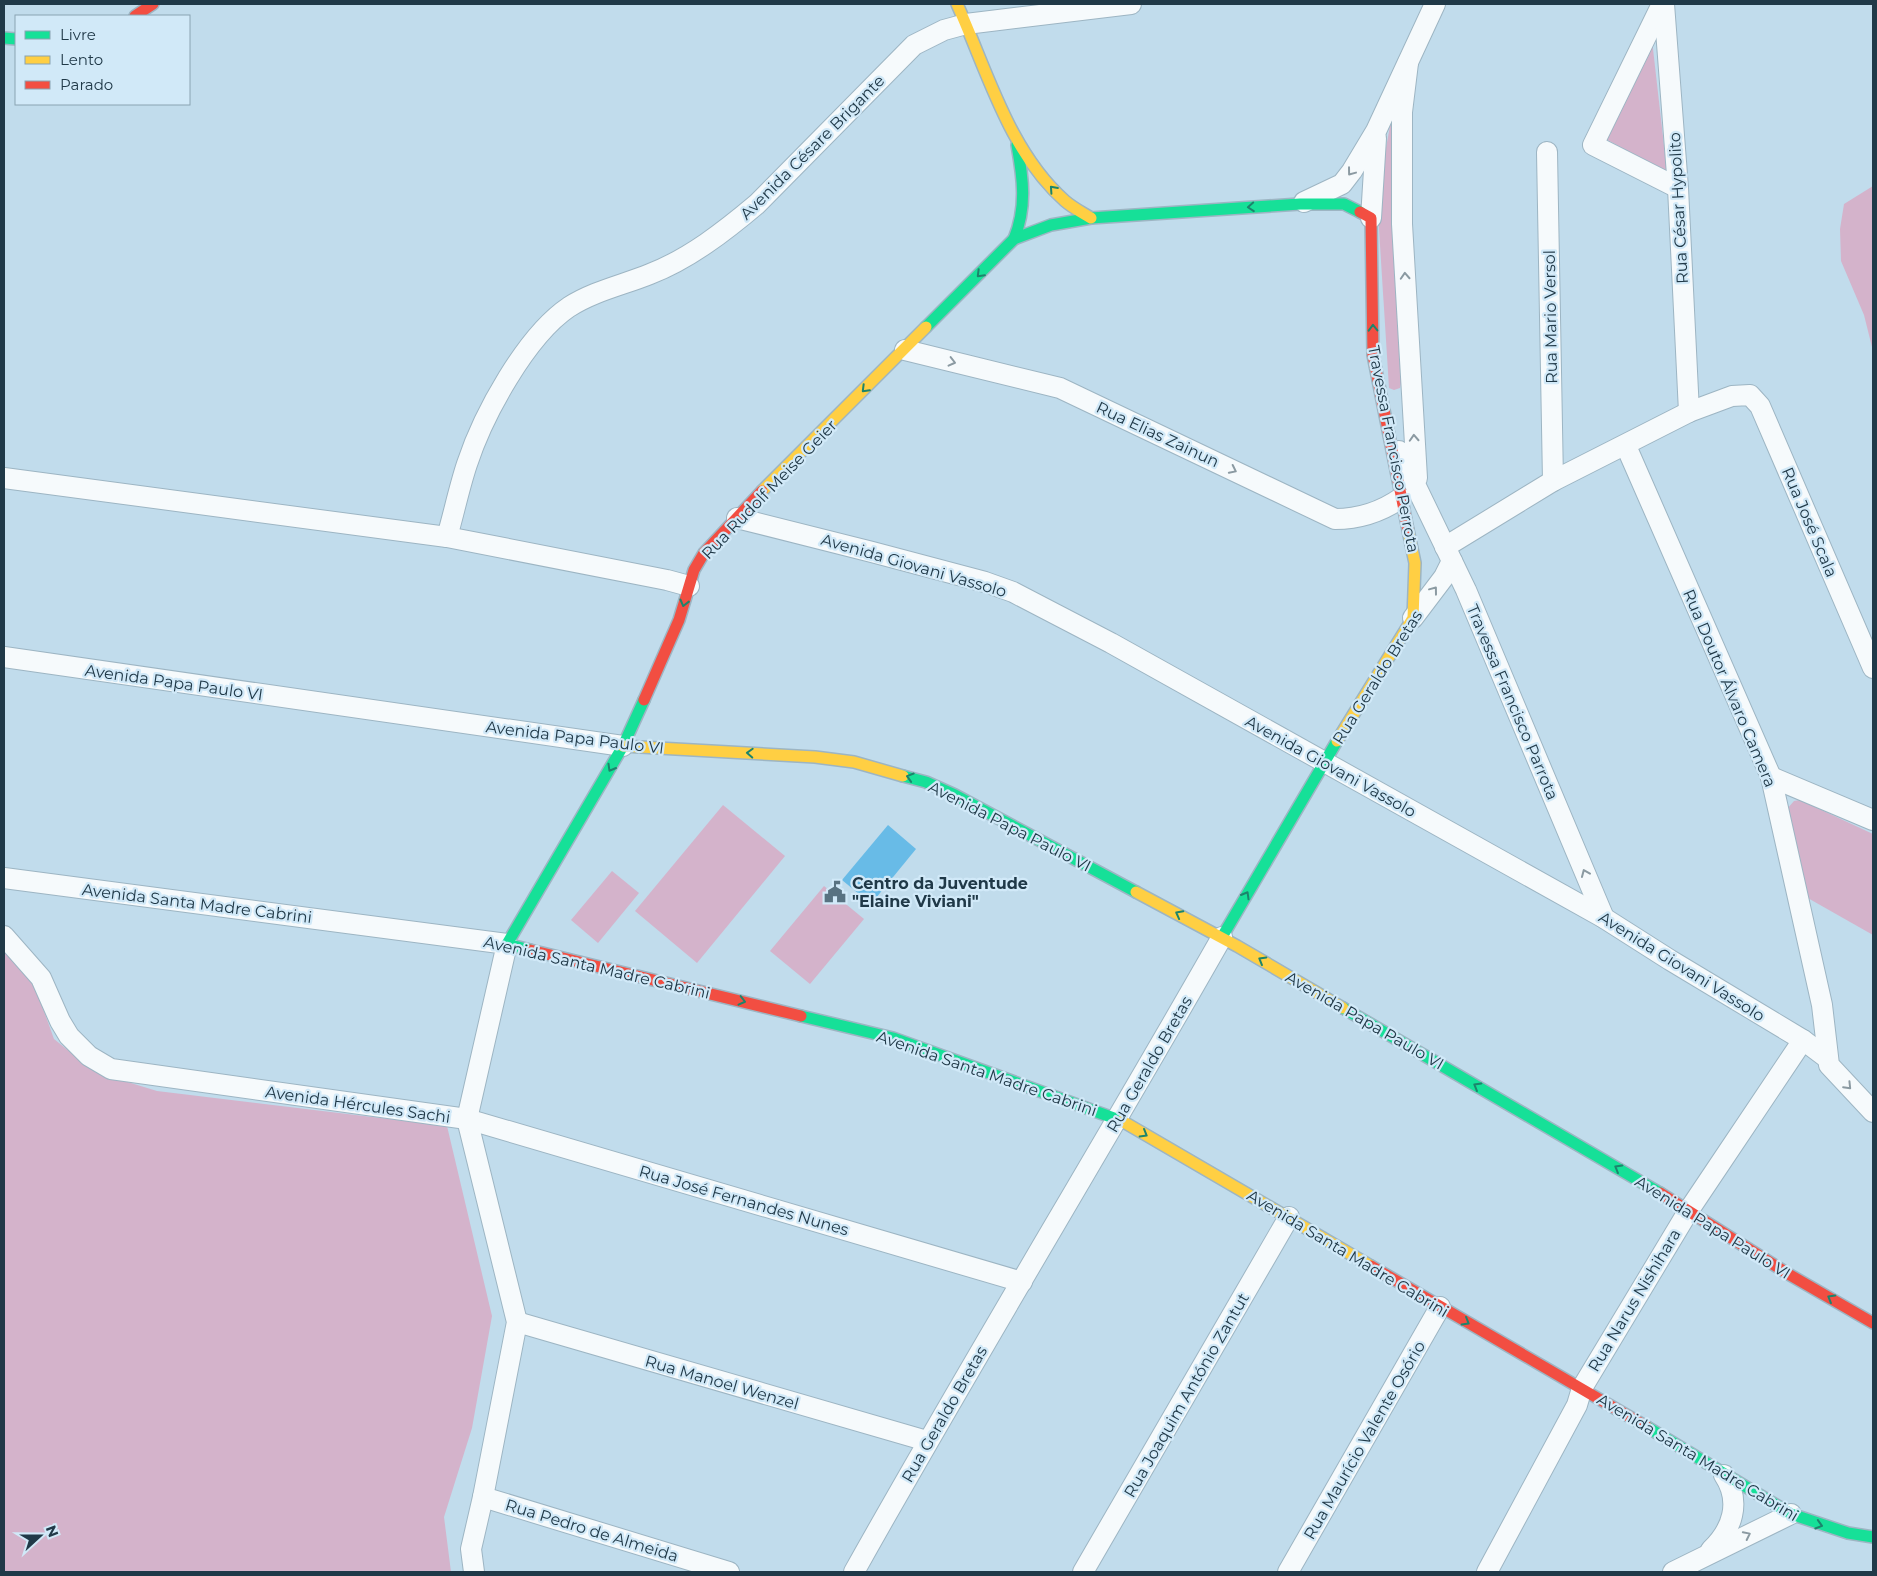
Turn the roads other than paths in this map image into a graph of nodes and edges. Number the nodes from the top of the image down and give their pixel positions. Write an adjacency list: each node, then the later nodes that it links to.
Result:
1 (153, 4): 6 (main road)
2 (956, 4): 7 (main road)
3 (1131, 4): 7 (street, Avenida Césare Brigante)
4 (1435, 4): 8 (street)
5 (1663, 4): 12 (street, Rua César Hypolito); 12 (street)
6 (136, 15)
7 (966, 24): 10 (main road); 26 (street, Avenida Césare Brigante)
8 (1408, 63): 9 (street); 24 (street, Travessa Francisco Perrota, one-way to 8)
9 (1376, 130): 13 (street, one-way to 13); 15 (street, Travessa Francisco Perrota)
10 (1016, 136): 14 (main road, one-way to 10); 16 (main road)
11 (1548, 152): 23 (street, Rua Mario Versol)
12 (1678, 188): 19 (street, Rua César Hypolito)
13 (1300, 204): 14 (main road, one-way to 14); 15 (main road)
14 (1091, 218): 16 (main road)
15 (1371, 218): 20 (main road, Travessa Francisco Perrota, one-way to 15)
16 (1014, 239): 17 (main road, Rua Rudolf Meise Geier, one-way to 17)
17 (905, 350): 24 (street, Rua Elias Zainun, one-way to 24); 25 (main road, Rua Rudolf Meise Geier, one-way to 25)
18 (1732, 396): 19 (street, Rua Geraldo Bretas); 32 (street, Rua José Scala)
19 (1688, 412): 21 (street, Rua Geraldo Bretas)
20 (1386, 423): 24 (street, Travessa Francisco Parrota)
21 (1626, 446): 23 (street, Rua Geraldo Bretas); 35 (street, Rua Doutor Álvaro Camera)
22 (4, 478): 26 (street)
23 (1553, 481): 27 (street, Rua Geraldo Bretas)
24 (1409, 492): 27 (street, Travessa Francisco Parrota); 28 (street, Travessa Francisco Perrota)
25 (737, 518): 29 (main road, Rua Rudolf Meise Geier); 34 (street, Avenida Giovani Vassolo)
26 (447, 537): 29 (street)
27 (1449, 554): 30 (street, Rua Geraldo Bretas, one-way to 27); 38 (street, Travessa Francisco Parrota, one-way to 27)
28 (1415, 562): 30 (main road, Travessa Francisco Perrota)
29 (688, 586): 33 (main road, Rua Rudolf Meise Geier, one-way to 33)
30 (1413, 618): 34 (main road, Rua Geraldo Bretas)
31 (4, 657): 33 (street, Avenida Papa Paulo VI)
32 (1873, 668)
33 (623, 746): 40 (main road, Avenida Papa Paulo VI, one-way to 33); 41 (main road, Rua Rudolf Meise Geier, one-way to 41)
34 (1324, 762): 38 (street, Avenida Giovani Vassolo); 40 (main road, Rua Geraldo Bretas, one-way to 34)
35 (1771, 778): 36 (street); 43 (street, Rua Doutor Álvaro Camera)
36 (1873, 820)
37 (4, 878): 41 (street, Avenida Santa Madre Cabrini)
38 (1604, 918): 42 (street, Avenida Giovani Vassolo)
39 (4, 936): 45 (street, Avenida Hércules Sachi)
40 (1222, 937): 46 (street, Rua Geraldo Bretas); 47 (main road, Avenida Papa Paulo VI, one-way to 40)
41 (508, 944): 45 (street, Rua Rudolf Meise Geier); 46 (main road, Avenida Santa Madre Cabrini, one-way to 46)
42 (1803, 1040): 43 (street, Avenida Giovani Vassolo); 47 (street, Rua Narus Nishihara)
43 (1827, 1058): 44 (street, Avenida Giovani Vassolo, one-way to 44)
44 (1873, 1112)
45 (467, 1119): 49 (street, Rua José Fernandes Nunes); 51 (street, Avenida Hércules Sachi)
46 (1119, 1119): 48 (main road, Avenida Santa Madre Cabrini, one-way to 48); 49 (street, Rua Geraldo Bretas)
47 (1689, 1210): 52 (main road, Avenida Papa Paulo VI, one-way to 47); 53 (street, Rua Narus Nishihara)
48 (1289, 1217): 50 (main road, Avenida Santa Madre Cabrini); 63 (street, Rua Joaquim António Zantut)
49 (1022, 1282): 54 (street, Rua Geraldo Bretas)
50 (1440, 1307): 53 (main road, Avenida Santa Madre Cabrini, one-way to 53); 64 (street, Rua Maurício Valente Osório)
51 (517, 1322): 54 (street, Rua Manoel Wenzel); 56 (street, Avenida Hércules Sachi)
52 (1873, 1322)
53 (1582, 1388): 55 (main road, Avenida Santa Madre Cabrini); 65 (street, Rua Narus Nishihara)
54 (927, 1442): 62 (street, Rua Geraldo Bretas)
55 (1724, 1475): 57 (main road, Avenida Santa Madre Cabrini); 59 (street)
56 (484, 1497): 60 (street, Avenida Hércules Sachi); 61 (street, Rua Pedro de Almeida)
57 (1790, 1514): 58 (main road, Avenida Santa Madre Cabrini, one-way to 58); 59 (street, one-way to 57)
58 (1873, 1537)
59 (1704, 1556): 66 (street)
60 (474, 1572)
61 (729, 1572)
62 (854, 1572)
63 (1083, 1572)
64 (1288, 1572)
65 (1487, 1572)
66 (1673, 1572)

